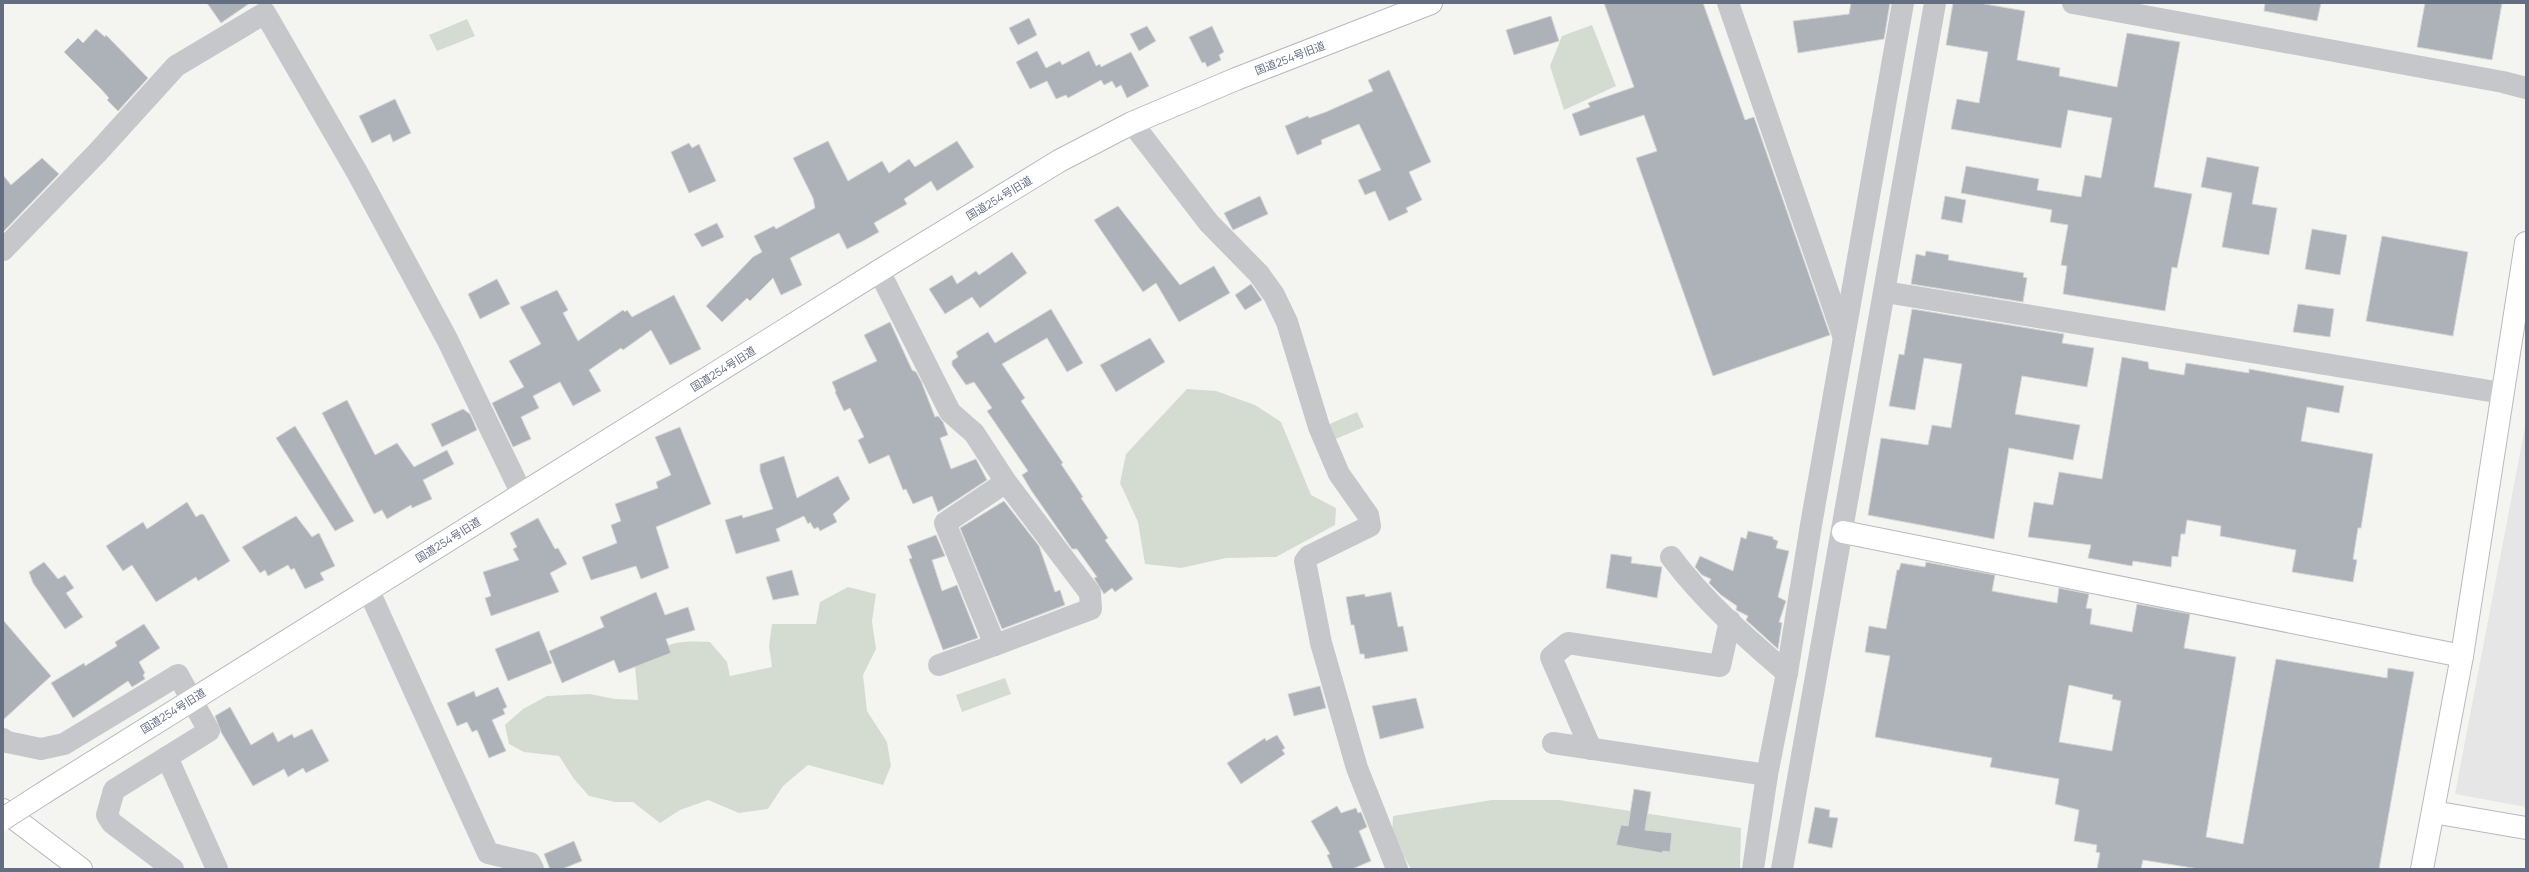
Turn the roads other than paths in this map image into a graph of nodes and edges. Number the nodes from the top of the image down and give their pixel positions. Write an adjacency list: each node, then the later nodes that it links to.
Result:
1 (1431, 3): 8 (main road, 国道254号旧道)
2 (1728, 3): 13 (street)
3 (1902, 3): 13 (street)
4 (1935, 3): 12 (street)
5 (2072, 3): 7 (street)
6 (264, 8): 10 (street); 16 (street)
7 (2526, 88)
8 (1132, 123): 11 (main road, 国道254号旧道); 36 (street)
9 (2526, 243): 14 (main road)
10 (3, 250)
11 (879, 271): 15 (street); 16 (main road, 国道254号旧道)
12 (1885, 292): 14 (street); 18 (street)
13 (1844, 339): 17 (street)
14 (2502, 393): 23 (main road)
15 (1006, 482): 22 (street); 22 (street)
16 (522, 494): 20 (main road, 国道254号旧道)
17 (1811, 525): 18 (street); 25 (street)
18 (1843, 532): 23 (main road); 42 (street)
19 (1671, 558): 21 (street)
20 (368, 589): 26 (main road, 国道254号旧道); 40 (street)
21 (1730, 621): 25 (street); 29 (street)
22 (995, 645): 24 (street)
23 (2462, 656): 33 (main road)
24 (939, 665)
25 (1787, 673): 31 (street)
26 (193, 698): 27 (street); 30 (street); 34 (main road, 国道254号旧道, bridge)
27 (3, 739)
28 (1553, 743): 29 (street)
29 (1591, 749): 31 (street)
30 (167, 757): 38 (street); 39 (street)
31 (1767, 775): 41 (street)
32 (3, 810): 37 (main road)
33 (2433, 812): 35 (main road); 43 (main road)
34 (3, 819)
35 (2526, 828)
36 (1392, 868)
37 (81, 869)
38 (173, 869)
39 (217, 869)
40 (533, 869)
41 (1753, 869)
42 (1782, 869)
43 (2422, 869)

